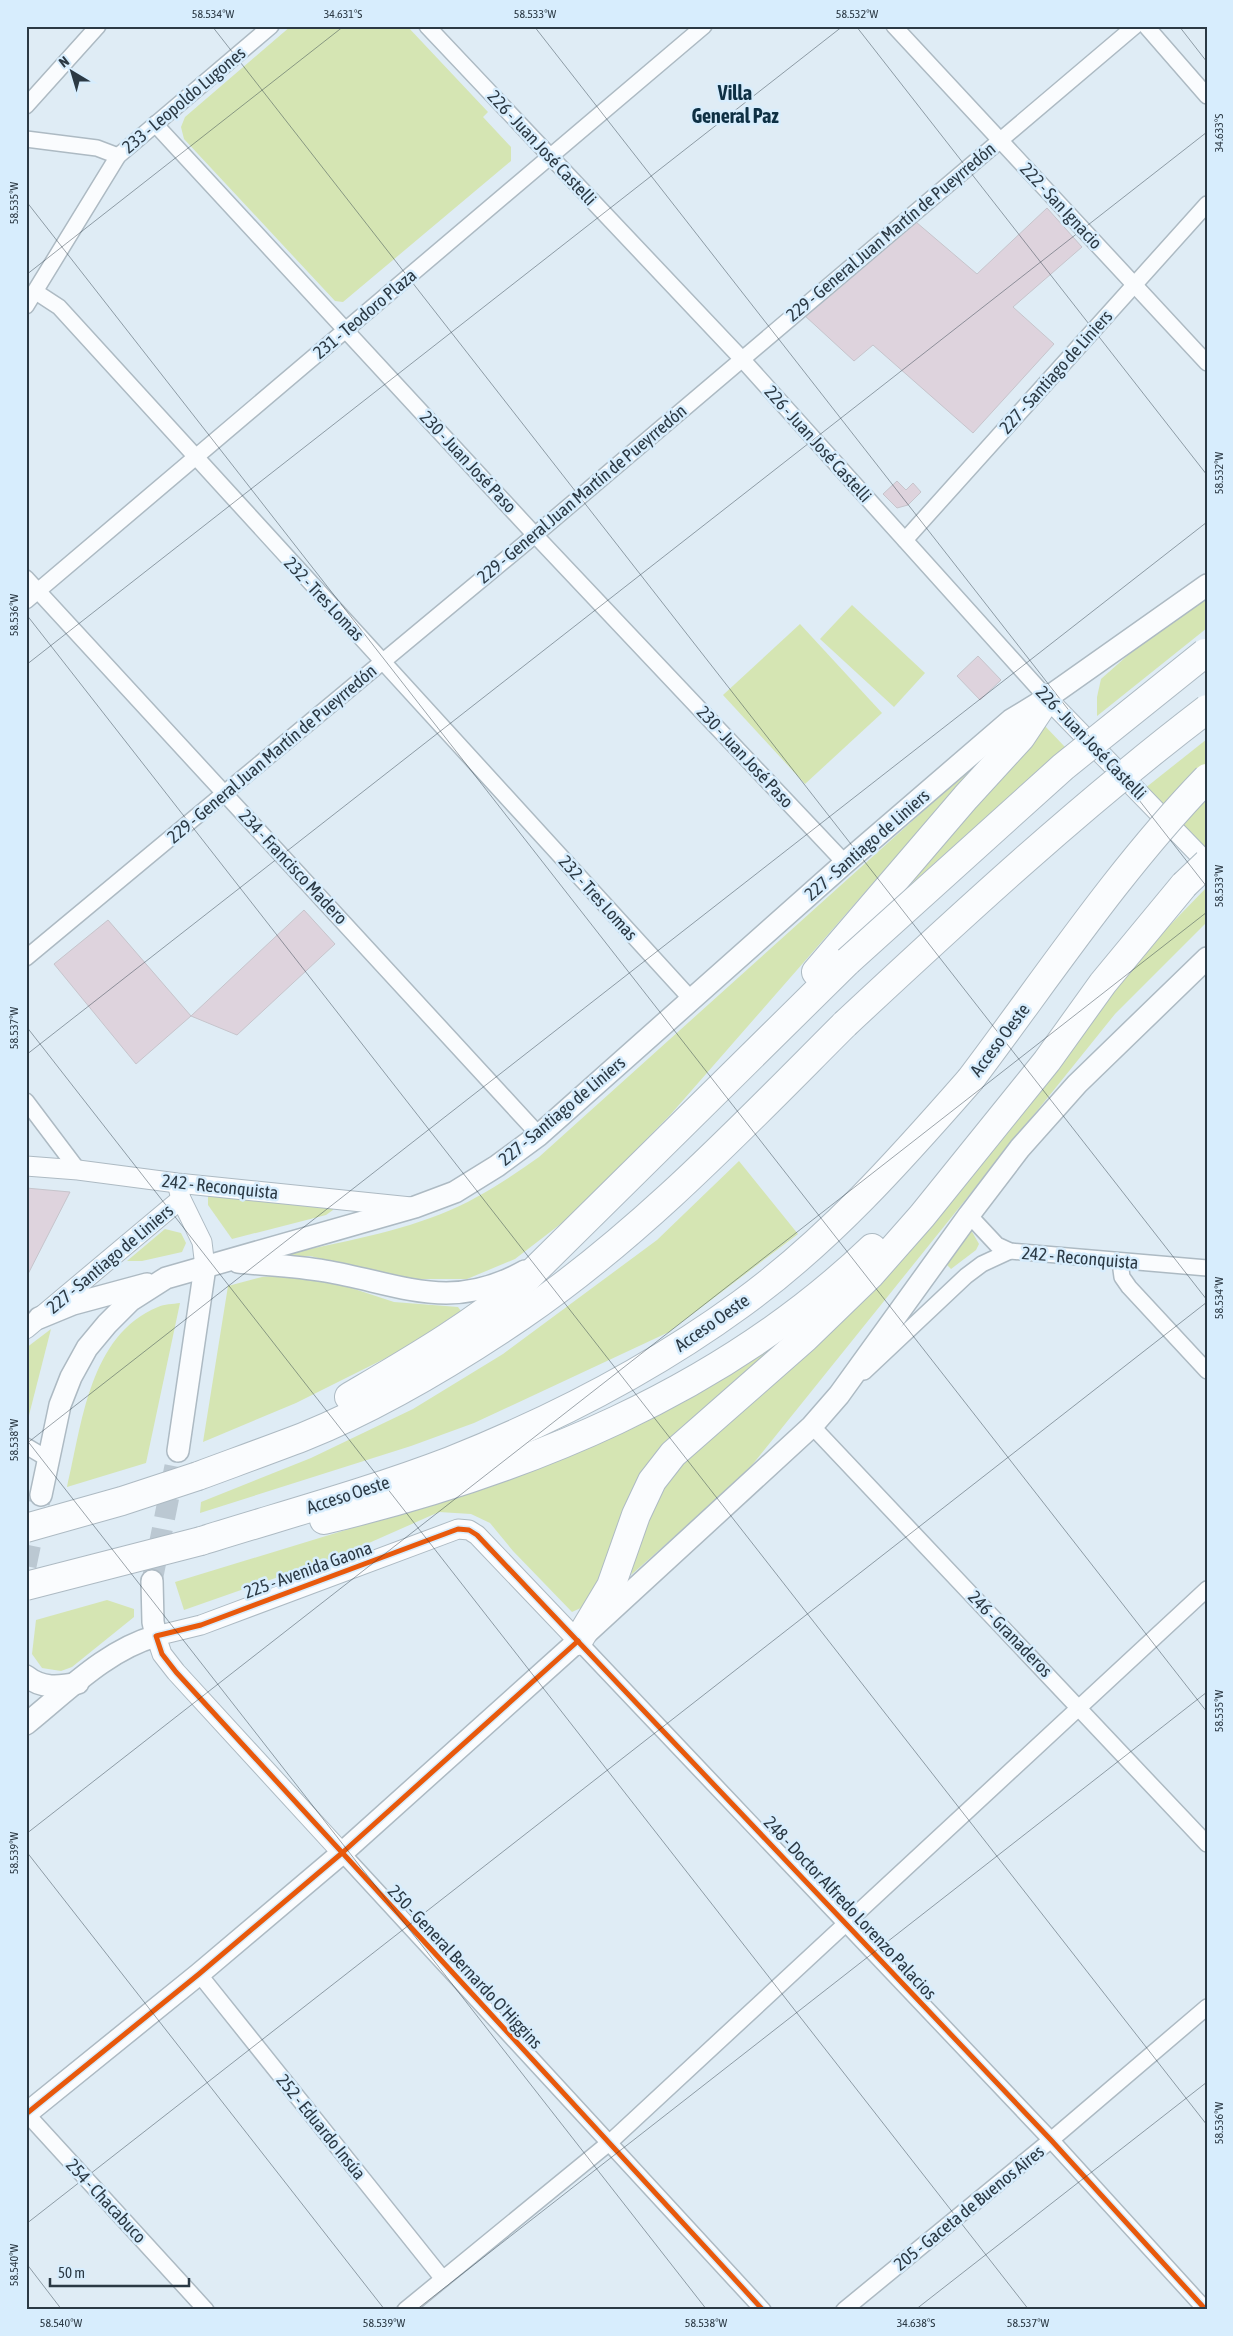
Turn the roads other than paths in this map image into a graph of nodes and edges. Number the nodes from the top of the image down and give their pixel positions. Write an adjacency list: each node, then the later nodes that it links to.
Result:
1 (98, 26): 9 (street)
2 (271, 26): 10 (street, 233 - Leopoldo Lugones)
3 (427, 26): 14 (street, 226 - Juan José Castelli)
4 (704, 26): 14 (street, 231 - Teodoro Plaza)
5 (894, 26): 12 (street, 222 - San Ignacio)
6 (1135, 26): 12 (street, 229 - General Juan Martín de Pueyrredón)
7 (1146, 26): 8 (street)
8 (1207, 96)
9 (26, 106)
10 (155, 124): 13 (street, 233 - Leopoldo Lugones); 19 (street, 230 - Juan José Paso)
11 (26, 139): 13 (street)
12 (1000, 140): 16 (street, 222 - San Ignacio); 20 (street, 229 - General Juan Martín de Pueyrredón)
13 (118, 156): 17 (street, 233 - Leopoldo Lugones)
14 (550, 157): 19 (street, 231 - Teodoro Plaza); 20 (street, 226 - Juan José Castelli)
15 (1207, 204): 16 (street, 227 - Santiago de Liniers)
16 (1134, 285): 21 (street, 222 - San Ignacio); 24 (street, 227 - Santiago de Liniers)
17 (36, 292): 18 (street, 233 - Leopoldo Lugones); 22 (street, 232 - Tres Lomas)
18 (26, 306)
19 (346, 330): 22 (street, 231 - Teodoro Plaza); 23 (street, 230 - Juan José Paso)
20 (741, 358): 23 (street, 229 - General Juan Martín de Pueyrredón); 24 (street, 226 - Juan José Castelli)
21 (1207, 363)
22 (195, 458): 27 (street, 231 - Teodoro Plaza); 30 (street, 232 - Tres Lomas)
23 (535, 535): 30 (street, 229 - General Juan Martín de Pueyrredón); 35 (street, 230 - Juan José Paso)
24 (906, 540): 31 (street, 226 - Juan José Castelli)
25 (26, 578): 27 (street, 234 - Francisco Madero)
26 (1207, 585): 31 (main road, 227 - Santiago de Liniers)
27 (38, 591): 28 (street, 231 - Teodoro Plaza); 34 (street, 234 - Francisco Madero)
28 (26, 601)
29 (1206, 652): 41 (highway, bridge)
30 (382, 662): 34 (street, 229 - General Juan Martín de Pueyrredón); 39 (street, 232 - Tres Lomas)
31 (1047, 698): 35 (main road, 227 - Santiago de Liniers); 36 (street, 226 - Juan José Castelli); 41 (highway)
32 (1207, 709): 62 (highway, bridge)
33 (1207, 778): 65 (highway, Acceso Oeste, bridge)
34 (226, 793): 37 (street, 229 - General Juan Martín de Pueyrredón); 42 (street, 234 - Francisco Madero)
35 (845, 863): 39 (main road, 227 - Santiago de Liniers)
36 (1207, 863): 43 (highway, bridge)
37 (26, 958)
38 (1207, 958): 48 (main road)
39 (691, 999): 42 (main road, 227 - Santiago de Liniers)
40 (26, 1101): 45 (street)
41 (678, 1129): 50 (highway)
42 (539, 1135): 47 (main road, 227 - Santiago de Liniers)
43 (970, 1153): 65 (highway); 72 (highway)
44 (26, 1166): 45 (street, 242 - Reconquista)
45 (78, 1170): 46 (street, 242 - Reconquista)
46 (179, 1191): 47 (street, 242 - Reconquista); 53 (street); 56 (street, 227 - Santiago de Liniers)
47 (415, 1207): 51 (main road, 227 - Santiago de Liniers)
48 (969, 1215): 49 (street, 242 - Reconquista); 58 (main road)
49 (1010, 1252): 52 (street, 242 - Reconquista); 58 (street)
50 (551, 1256): 51 (main road); 62 (highway)
51 (227, 1261): 53 (main road, 227 - Santiago de Liniers)
52 (1120, 1262): 54 (street, 242 - Reconquista); 57 (street)
53 (205, 1267): 55 (main road, 227 - Santiago de Liniers); 61 (main road)
54 (1207, 1268)
55 (166, 1278): 56 (main road); 63 (main road, 227 - Santiago de Liniers)
56 (33, 1324)
57 (1207, 1371)
58 (839, 1395): 59 (main road)
59 (812, 1426): 72 (main road); 75 (street, 246 - Granaderos)
60 (26, 1446): 63 (street)
61 (178, 1451)
62 (251, 1456): 66 (highway, bridge)
63 (48, 1459): 64 (main road, 227 - Santiago de Liniers)
64 (41, 1495)
65 (246, 1527): 69 (highway, Acceso Oeste, bridge)
66 (26, 1528)
67 (469, 1530): 71 (street, 225 - Avenida Gaona); 72 (street, 248 - Doctor Alfredo Lorenzo Palacios)
68 (152, 1580): 71 (main road, 250 - General Bernardo O'Higgins)
69 (26, 1586)
70 (1207, 1589): 75 (street)
71 (156, 1636): 74 (main road, 225 - Avenida Gaona); 78 (street, 250 - General Bernardo O'Higgins)
72 (578, 1641): 78 (main road); 79 (street, 248 - Doctor Alfredo Lorenzo Palacios)
73 (26, 1676): 74 (main road)
74 (78, 1682): 76 (main road, 225 - Avenida Gaona)
75 (1079, 1706): 77 (street, 246 - Granaderos); 79 (street)
76 (26, 1724)
77 (1207, 1844)
78 (342, 1854): 80 (main road); 84 (street, 250 - General Bernardo O'Higgins)
79 (845, 1922): 83 (street, 248 - Doctor Alfredo Lorenzo Palacios); 84 (street)
80 (199, 1974): 82 (main road); 85 (street, 252 - Eduardo Insúa)
81 (1207, 2007): 83 (street, 205 - Gaceta de Buenos Aires)
82 (26, 2114): 86 (street, 254 - Chacabuco)
83 (1051, 2140): 89 (street, 205 - Gaceta de Buenos Aires); 90 (street, 248 - Doctor Alfredo Lorenzo Palacios)
84 (609, 2143): 85 (street); 88 (street, 250 - General Bernardo O'Higgins)
85 (442, 2279): 87 (street)
86 (206, 2310)
87 (405, 2310)
88 (764, 2310)
89 (844, 2310)
90 (1206, 2310)

